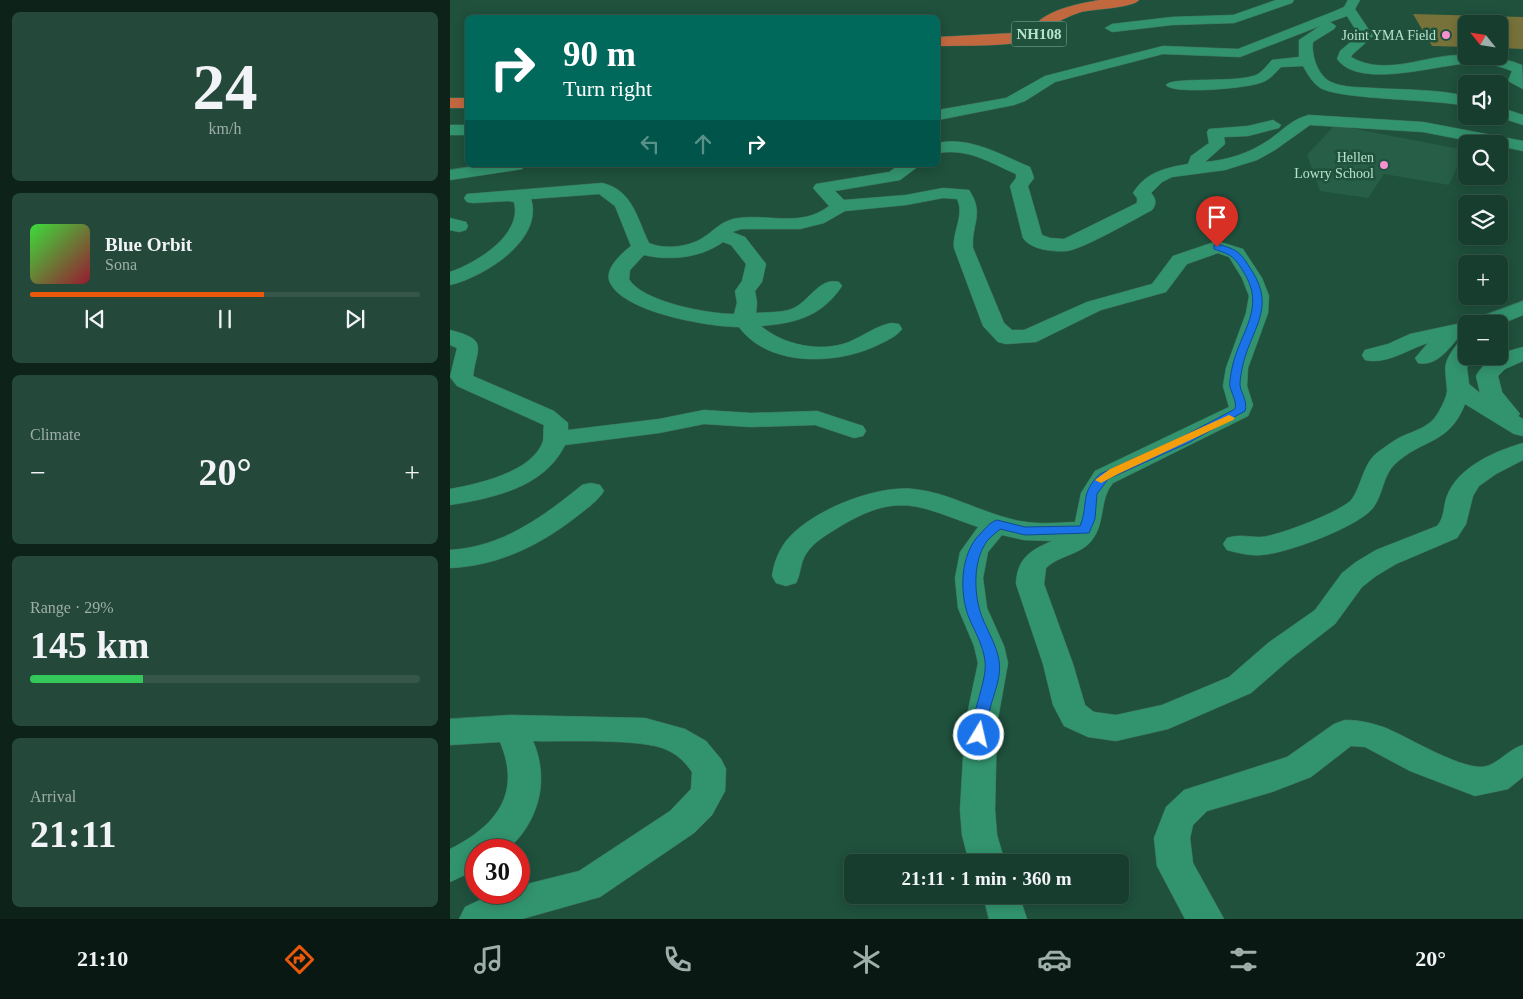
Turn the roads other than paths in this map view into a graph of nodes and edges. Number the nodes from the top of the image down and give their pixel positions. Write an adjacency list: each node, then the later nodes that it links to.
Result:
1 (1132, 0): 5 (highway, NH108)
2 (1288, 0): 4 (street)
3 (1352, 9): 6 (street); 8 (street); 12 (street)
4 (1112, 28)
5 (940, 42)
6 (1307, 61): 7 (street); 9 (street)
7 (1172, 85)
8 (1523, 85)
9 (1458, 99)
10 (465, 102): 11 (highway)
11 (450, 103)
12 (940, 114)
13 (1441, 115): 19 (street)
14 (1508, 115): 15 (street)
15 (1523, 120)
16 (1273, 125): 26 (street)
17 (450, 130): 18 (street)
18 (465, 130)
19 (1523, 136)
20 (1523, 146): 26 (street)
21 (940, 148): 26 (street)
22 (465, 165): 23 (street)
23 (450, 166)
24 (503, 167): 27 (street)
25 (908, 167): 30 (street)
26 (1197, 168)
27 (450, 175)
28 (512, 196): 29 (street); 32 (street); 33 (street)
29 (473, 198)
30 (840, 206): 31 (street); 55 (street)
31 (720, 234): 32 (street); 37 (street)
32 (641, 247): 37 (street)
33 (450, 279)
34 (832, 286): 37 (street)
35 (1523, 307): 36 (street)
36 (1504, 315)
37 (744, 319): 40 (street)
38 (1523, 320): 39 (street)
39 (1508, 326)
40 (891, 329)
41 (1458, 336): 46 (street)
42 (450, 337): 51 (street)
43 (1458, 338): 47 (street)
44 (1458, 350): 48 (street)
45 (1523, 354): 50 (street)
46 (1373, 355)
47 (1426, 358)
48 (1459, 390): 50 (street); 56 (street)
49 (854, 431): 51 (street)
50 (1522, 436): 55 (street)
51 (556, 439): 53 (street)
52 (591, 491): 57 (street)
53 (450, 497)
54 (997, 524): 55 (street); 58 (street); 63 (street)
55 (1085, 530)
56 (1237, 544)
57 (450, 559)
58 (786, 576)
59 (511, 728): 60 (street); 62 (street); 67 (street)
60 (450, 732)
61 (1523, 758): 69 (street)
62 (494, 839)
63 (984, 854)
64 (465, 858): 65 (street)
65 (450, 866)
66 (1003, 904): 68 (street)
67 (478, 919)
68 (1008, 919)
69 (1205, 919)

